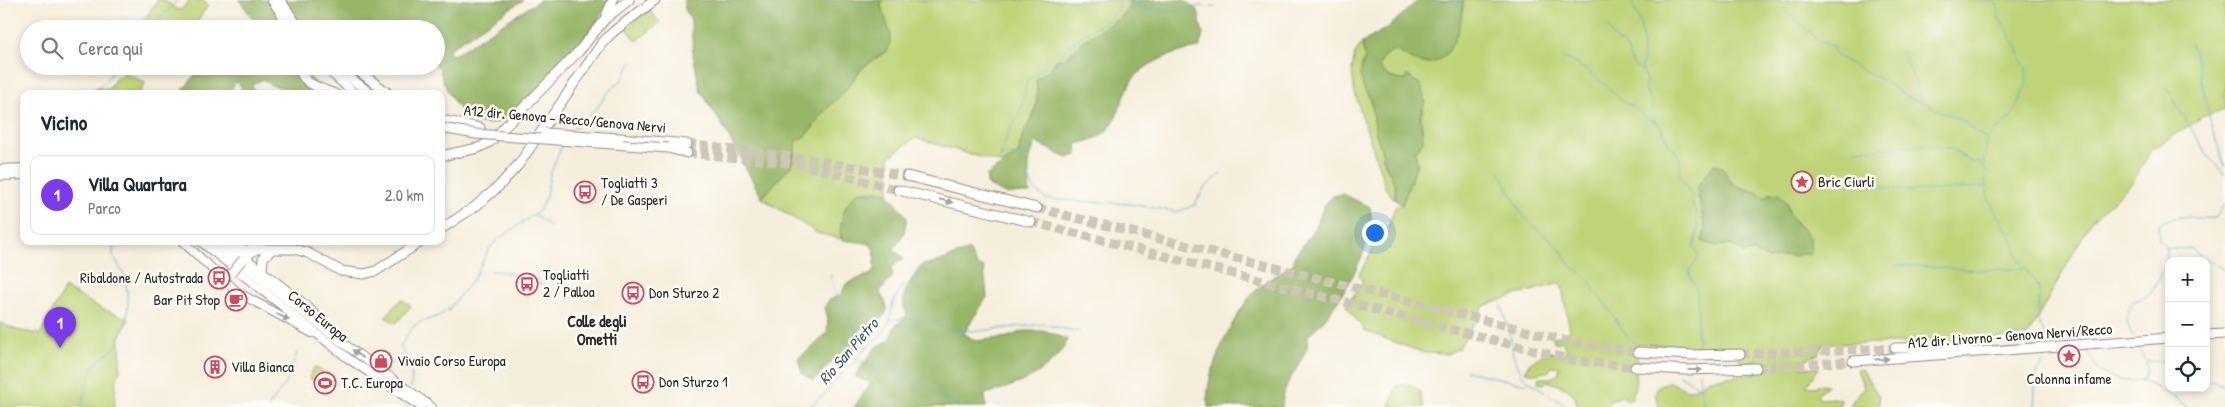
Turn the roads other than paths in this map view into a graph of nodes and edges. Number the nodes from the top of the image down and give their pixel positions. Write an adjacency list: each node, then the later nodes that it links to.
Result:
1 (272, 0): 7 (highway)
2 (280, 0): 8 (highway)
3 (612, 0): 6 (highway)
4 (629, 0): 6 (highway)
5 (654, 0): 34 (highway)
6 (605, 19): 25 (highway)
7 (286, 20)
8 (294, 20)
9 (302, 75): 16 (highway)
10 (334, 75): 15 (highway)
11 (346, 75): 19 (highway)
12 (354, 75): 14 (highway)
13 (364, 75): 20 (highway)
14 (365, 82)
15 (345, 85): 17 (highway); 18 (highway)
16 (325, 90)
17 (351, 90)
18 (353, 90)
19 (366, 90)
20 (384, 90)
21 (445, 121): 23 (highway, A12 dir. Genova - Recco/Genova Nervi, bridge)
22 (445, 129): 23 (highway, bridge)
23 (668, 145): 24 (highway)
24 (687, 148)
25 (445, 155)
26 (20, 168): 27 (main road)
27 (0, 169)
28 (20, 175): 29 (main road)
29 (0, 176)
30 (907, 176): 32 (highway)
31 (898, 190): 33 (highway, one-way to 33)
32 (1037, 208)
33 (1031, 222)
34 (445, 226)
35 (186, 245): 46 (main road)
36 (205, 245): 52 (main road, Corso Europa)
37 (217, 245): 54 (main road, Corso Europa)
38 (228, 245): 44 (main road)
39 (230, 245): 42 (highway)
40 (416, 245): 41 (highway)
41 (286, 248): 42 (highway); 43 (highway)
42 (256, 249): 44 (highway)
43 (270, 251): 44 (highway); 45 (highway)
44 (246, 260): 45 (main road); 46 (main road, bridge)
45 (262, 270): 54 (main road)
46 (228, 283): 52 (main road, one-way to 52)
47 (2225, 328): 48 (highway)
48 (2210, 330)
49 (2165, 332): 56 (highway)
50 (2225, 334): 51 (highway)
51 (2210, 335)
52 (324, 338): 62 (main road, Corso Europa)
53 (2165, 338): 56 (highway, A12 dir. Livorno - Genova Nervi/Recco)
54 (344, 344): 62 (main road, Corso Europa, one-way to 54)
55 (1895, 348): 56 (highway)
56 (1957, 350): 59 (highway, A12 dir. Livorno - Genova Nervi/Recco, one-way to 56)
57 (1638, 352): 58 (highway)
58 (1740, 354)
59 (1853, 361)
60 (1635, 368): 61 (highway, one-way to 61)
61 (1756, 368)
62 (398, 387): 63 (main road, Corso Europa); 64 (main road, Corso Europa)
63 (431, 406)
64 (421, 407)

